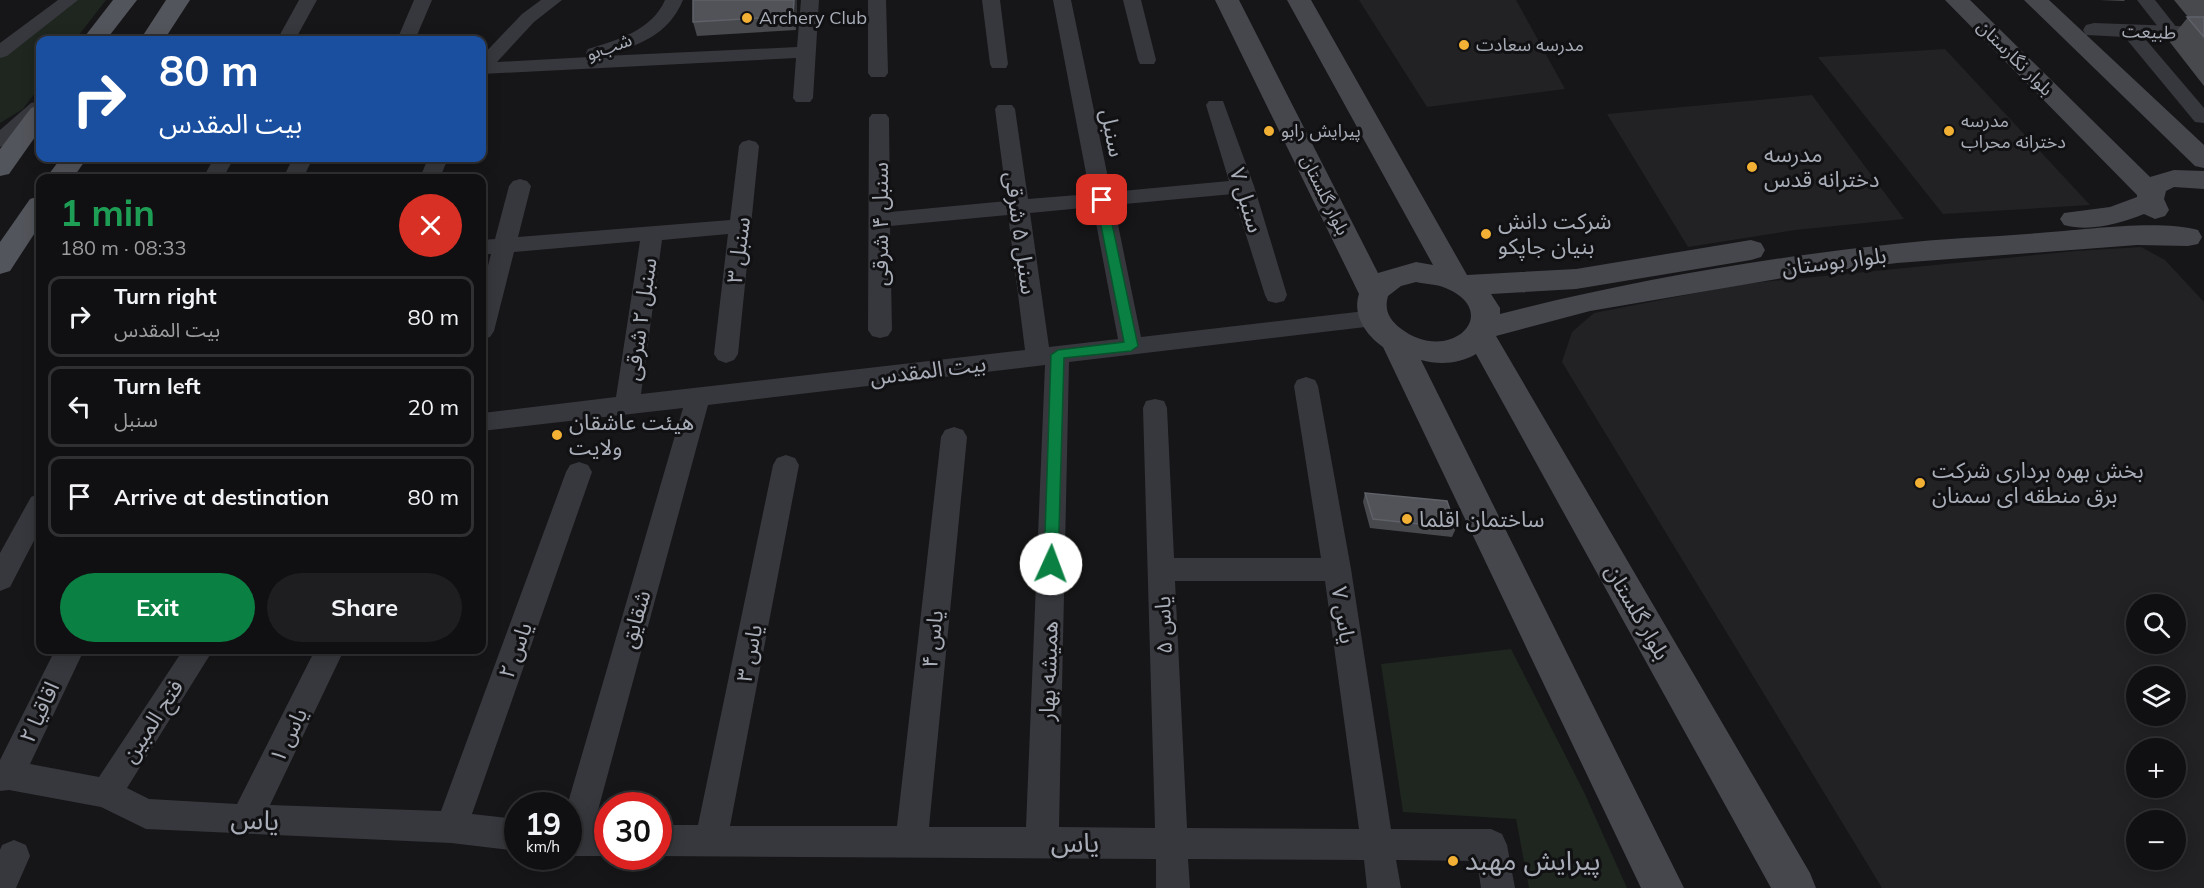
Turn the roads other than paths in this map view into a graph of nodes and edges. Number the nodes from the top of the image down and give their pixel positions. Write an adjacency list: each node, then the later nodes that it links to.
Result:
1 (69, 0): 26 (street)
2 (125, 0): 22 (main road)
3 (178, 0): 23 (main road)
4 (308, 0): 24 (street)
5 (423, 0): 25 (street)
6 (553, 0): 29 (street)
7 (674, 0): 30 (street, شب‌بو)
8 (810, 0): 27 (street)
9 (877, 0): 33 (street)
10 (991, 0): 31 (street)
11 (1062, 0): 49 (street, سنبل)
12 (1132, 0): 28 (street)
13 (1227, 0): 62 (main road, بلوار گلستان)
14 (1299, 0): 59 (main road)
15 (1957, 0): 48 (main road, بلوار نگارستان)
16 (2036, 0): 43 (main road)
17 (2146, 0): 20 (street)
18 (2094, 30): 19 (street, طبیعت)
19 (2129, 31): 20 (street, طبیعت); 40 (street)
20 (2172, 33): 21 (street, طبیعت)
21 (2204, 34)
22 (97, 36)
23 (155, 36)
24 (288, 36)
25 (408, 36)
26 (0, 52)
27 (806, 52): 30 (street); 34 (street)
28 (1148, 60)
29 (486, 63)
30 (563, 64): 32 (street)
31 (999, 64)
32 (486, 67)
33 (878, 74)
34 (803, 98)
35 (1216, 105): 47 (street, سنبل ۷)
36 (1005, 109): 50 (street, سنبل ۵ شرقی)
37 (36, 114): 41 (street)
38 (36, 117): 44 (main road)
39 (879, 118): 52 (street, سنبل ۴ شرقی)
40 (2202, 118)
41 (0, 139)
42 (749, 146): 53 (street, سنبل ۳)
43 (2204, 160)
44 (0, 168)
45 (2204, 180): 48 (main road, بلوار بوستان)
46 (520, 186): 56 (street)
47 (1243, 186): 49 (street); 60 (street, سنبل ۷)
48 (2150, 197): 55 (main road, بلوار نگارستان); 59 (main road, بلوار بوستان)
49 (1102, 200): 50 (street); 65 (street, سنبل)
50 (1017, 207): 52 (street); 67 (street, سنبل ۵ شرقی)
51 (36, 211): 58 (main road)
52 (881, 220): 63 (street, سنبل ۴ شرقی)
53 (741, 226): 54 (street); 66 (street, سنبل ۳)
54 (652, 233): 56 (street); 70 (street, سنبل ۲ شرقی)
55 (2199, 242): 64 (main road, بلوار بوستان)
56 (504, 245): 57 (street); 61 (street)
57 (486, 247)
58 (0, 264)
59 (1461, 282): 62 (main road); 64 (main road)
60 (1276, 295)
61 (486, 315)
62 (1381, 317): 64 (main road); 65 (street, بیت المقدس); 98 (main road, بلوار گلستان)
63 (880, 330)
64 (1484, 332): 99 (main road, بلوار گلستان)
65 (1131, 346): 67 (street, بیت المقدس)
66 (726, 354)
67 (1048, 356): 69 (street, بیت المقدس); 92 (street, همیشه بهار)
68 (1306, 386): 77 (street, یاس ۷)
69 (698, 397): 70 (street, بیت المقدس); 85 (street, شقایق)
70 (627, 405): 72 (street, بیت المقدس)
71 (1155, 408): 78 (street, یاس ۵)
72 (486, 422)
73 (954, 437): 91 (street, یاس ۴)
74 (786, 465): 90 (street, یاس ۳)
75 (579, 472): 87 (street, یاس ۲)
76 (36, 512): 79 (street)
77 (1337, 569): 78 (street); 94 (street, یاس ۷)
78 (1161, 570): 93 (street, یاس ۵)
79 (0, 579)
80 (67, 654): 83 (street, اقاقیا ۲)
81 (196, 654): 84 (street, فتح المبین)
82 (328, 654): 86 (street, یاس ۱)
83 (5, 776): 84 (street, یاس)
84 (106, 793): 86 (street, یاس)
85 (582, 802)
86 (246, 820): 87 (street, یاس)
87 (451, 827): 88 (street, یاس)
88 (504, 833)
89 (672, 841): 90 (street, یاس)
90 (711, 842): 91 (street, یاس)
91 (911, 842): 92 (street, یاس)
92 (1042, 843): 93 (street, یاس)
93 (1171, 843): 94 (street, یاس); 95 (street, یاس ۵)
94 (1378, 844): 96 (street, یاس ۷); 97 (street, یاس)
95 (1173, 888)
96 (1384, 888)
97 (1498, 888)
98 (1663, 888)
99 (1795, 888)

